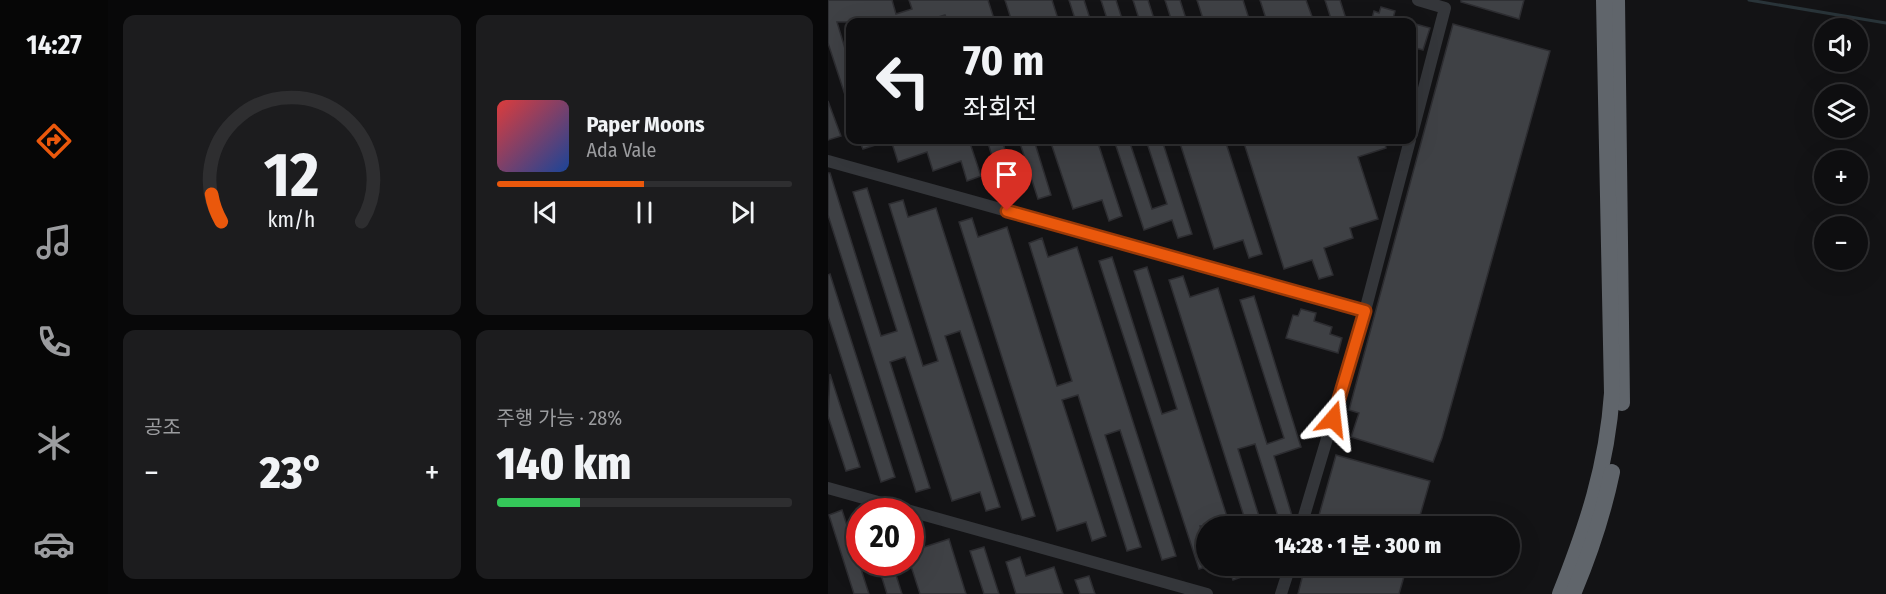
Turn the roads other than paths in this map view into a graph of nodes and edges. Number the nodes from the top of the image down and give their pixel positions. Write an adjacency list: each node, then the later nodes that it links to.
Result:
1 (1418, 0): 3 (lane)
2 (1611, 5): 12 (highway); 13 (highway)
3 (1416, 119)
4 (1409, 144): 6 (lane)
5 (828, 161): 6 (lane)
6 (1365, 311): 8 (lane)
7 (828, 488): 10 (lane)
8 (1304, 516)
9 (1287, 576): 11 (lane)
10 (1207, 594)
11 (1281, 594)
12 (1560, 594)
13 (1573, 594)

